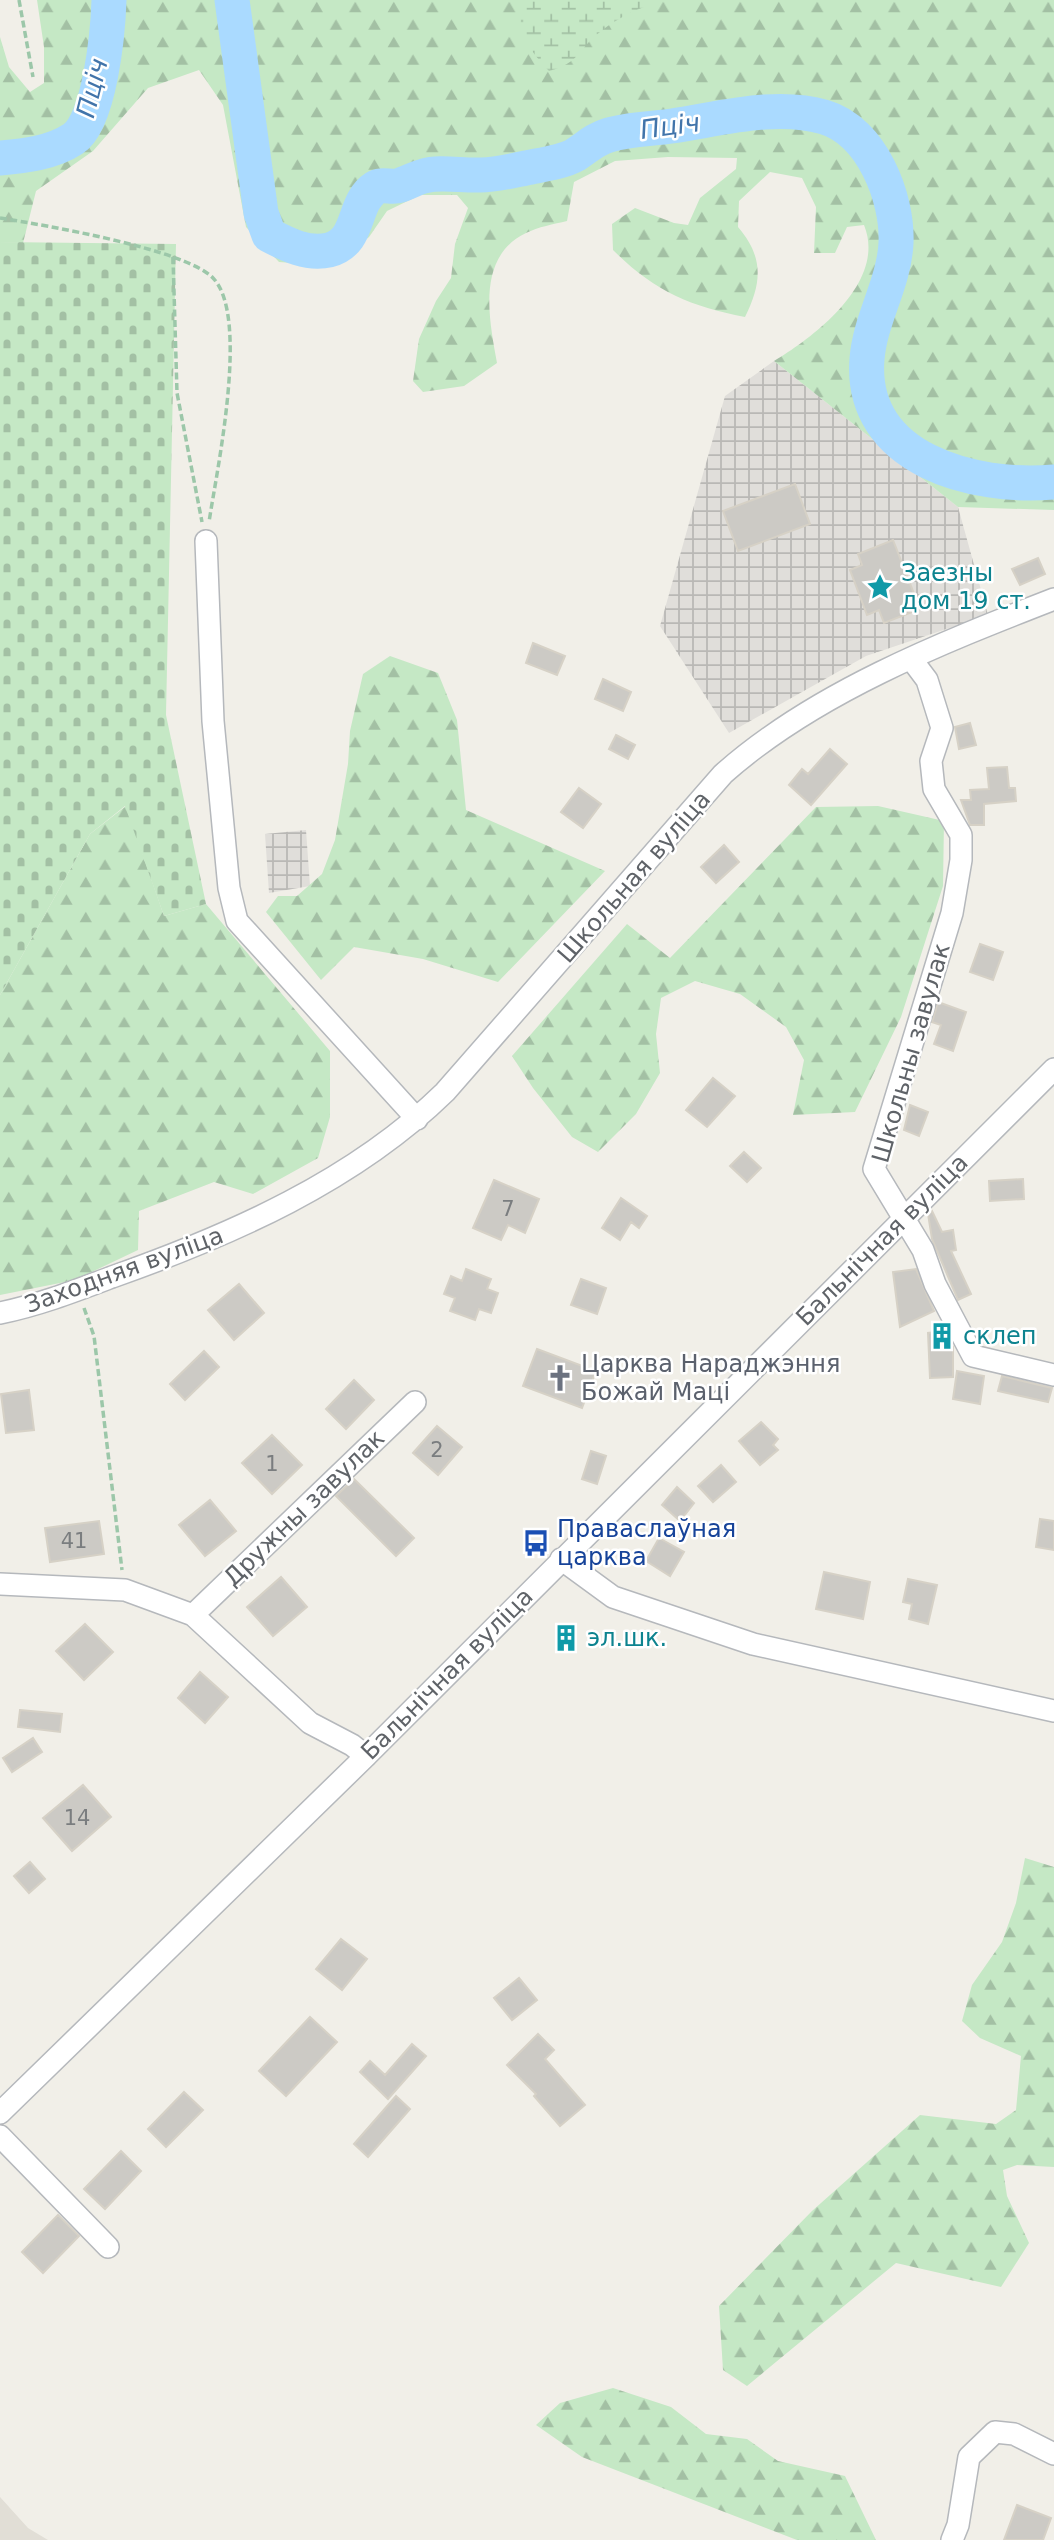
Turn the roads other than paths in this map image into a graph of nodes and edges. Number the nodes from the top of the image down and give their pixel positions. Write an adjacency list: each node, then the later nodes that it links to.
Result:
1 (206, 541): 5 (street)
2 (1054, 599): 3 (street, Школьная вуліца)
3 (912, 660): 5 (street, Школьная вуліца); 6 (street, Школьны завулак)
4 (1054, 1069): 6 (street, Бальнічная вуліца)
5 (416, 1119): 7 (street, Школьная вуліца)
6 (904, 1217): 9 (street, Школьны завулак); 11 (street, Бальнічная вуліца)
7 (253, 1221): 8 (street, Заходняя вуліца)
8 (0, 1312)
9 (1054, 1376)
10 (415, 1402): 13 (street, Дружны завулак)
11 (561, 1559): 14 (street); 15 (street, Бальнічная вуліца)
12 (0, 1584): 13 (street)
13 (194, 1615): 15 (street)
14 (1054, 1711)
15 (366, 1756): 16 (street, Бальнічная вуліца)
16 (0, 2113)
17 (0, 2136): 18 (street)
18 (108, 2248)
19 (1054, 2454): 20 (street)
20 (952, 2540)

